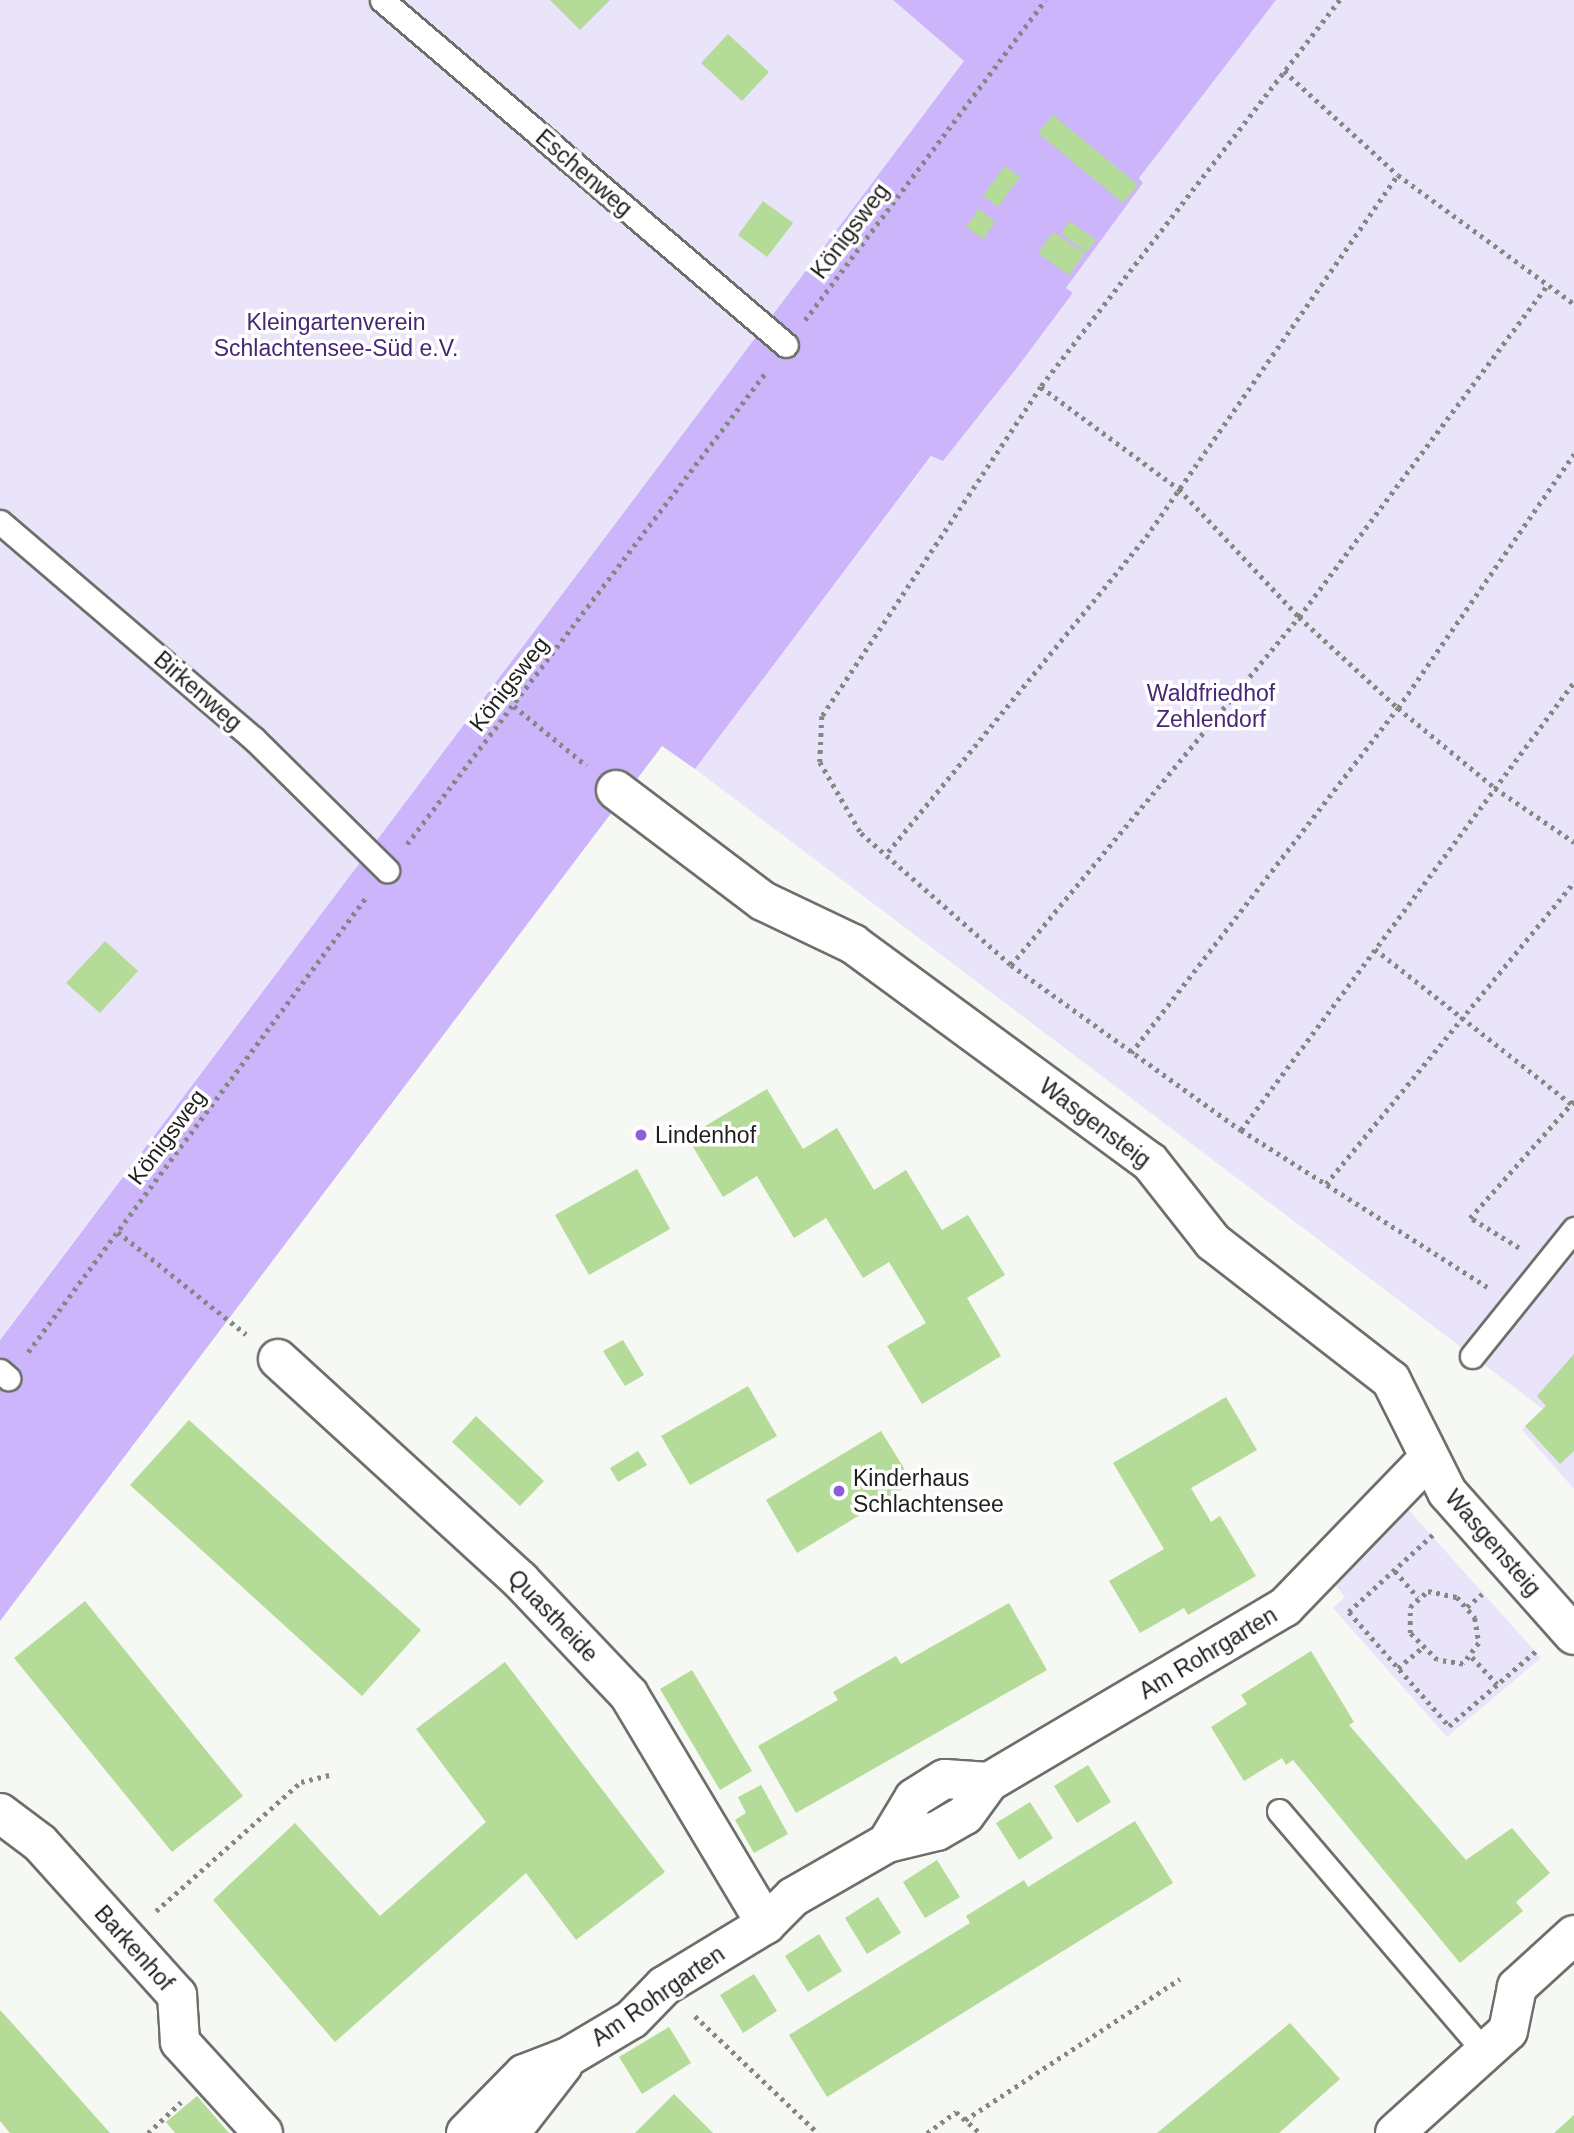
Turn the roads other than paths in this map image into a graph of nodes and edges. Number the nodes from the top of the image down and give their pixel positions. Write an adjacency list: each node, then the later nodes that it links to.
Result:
1 (382, 0): 2 (lane, Eschenweg)
2 (786, 345)
3 (0, 522): 5 (lane, Birkenweg)
4 (616, 790): 9 (street, Wasgensteig)
5 (387, 870)
6 (1574, 1229): 7 (lane)
7 (1472, 1356)
8 (278, 1359): 13 (street, Quastheide)
9 (1429, 1458): 10 (street, Wasgensteig); 13 (street, Am Rohrgarten)
10 (1557, 1642)
11 (1279, 1811): 15 (lane)
12 (0, 1813): 17 (street, Barkenhof)
13 (766, 1924): 16 (street, Am Rohrgarten)
14 (1574, 1935): 15 (street)
15 (1485, 2052): 20 (street)
16 (568, 2057): 18 (street, Am Rohrgarten); 19 (street, Am Rohrgarten)
17 (263, 2133)
18 (466, 2133)
19 (510, 2133)
20 (1395, 2133)

